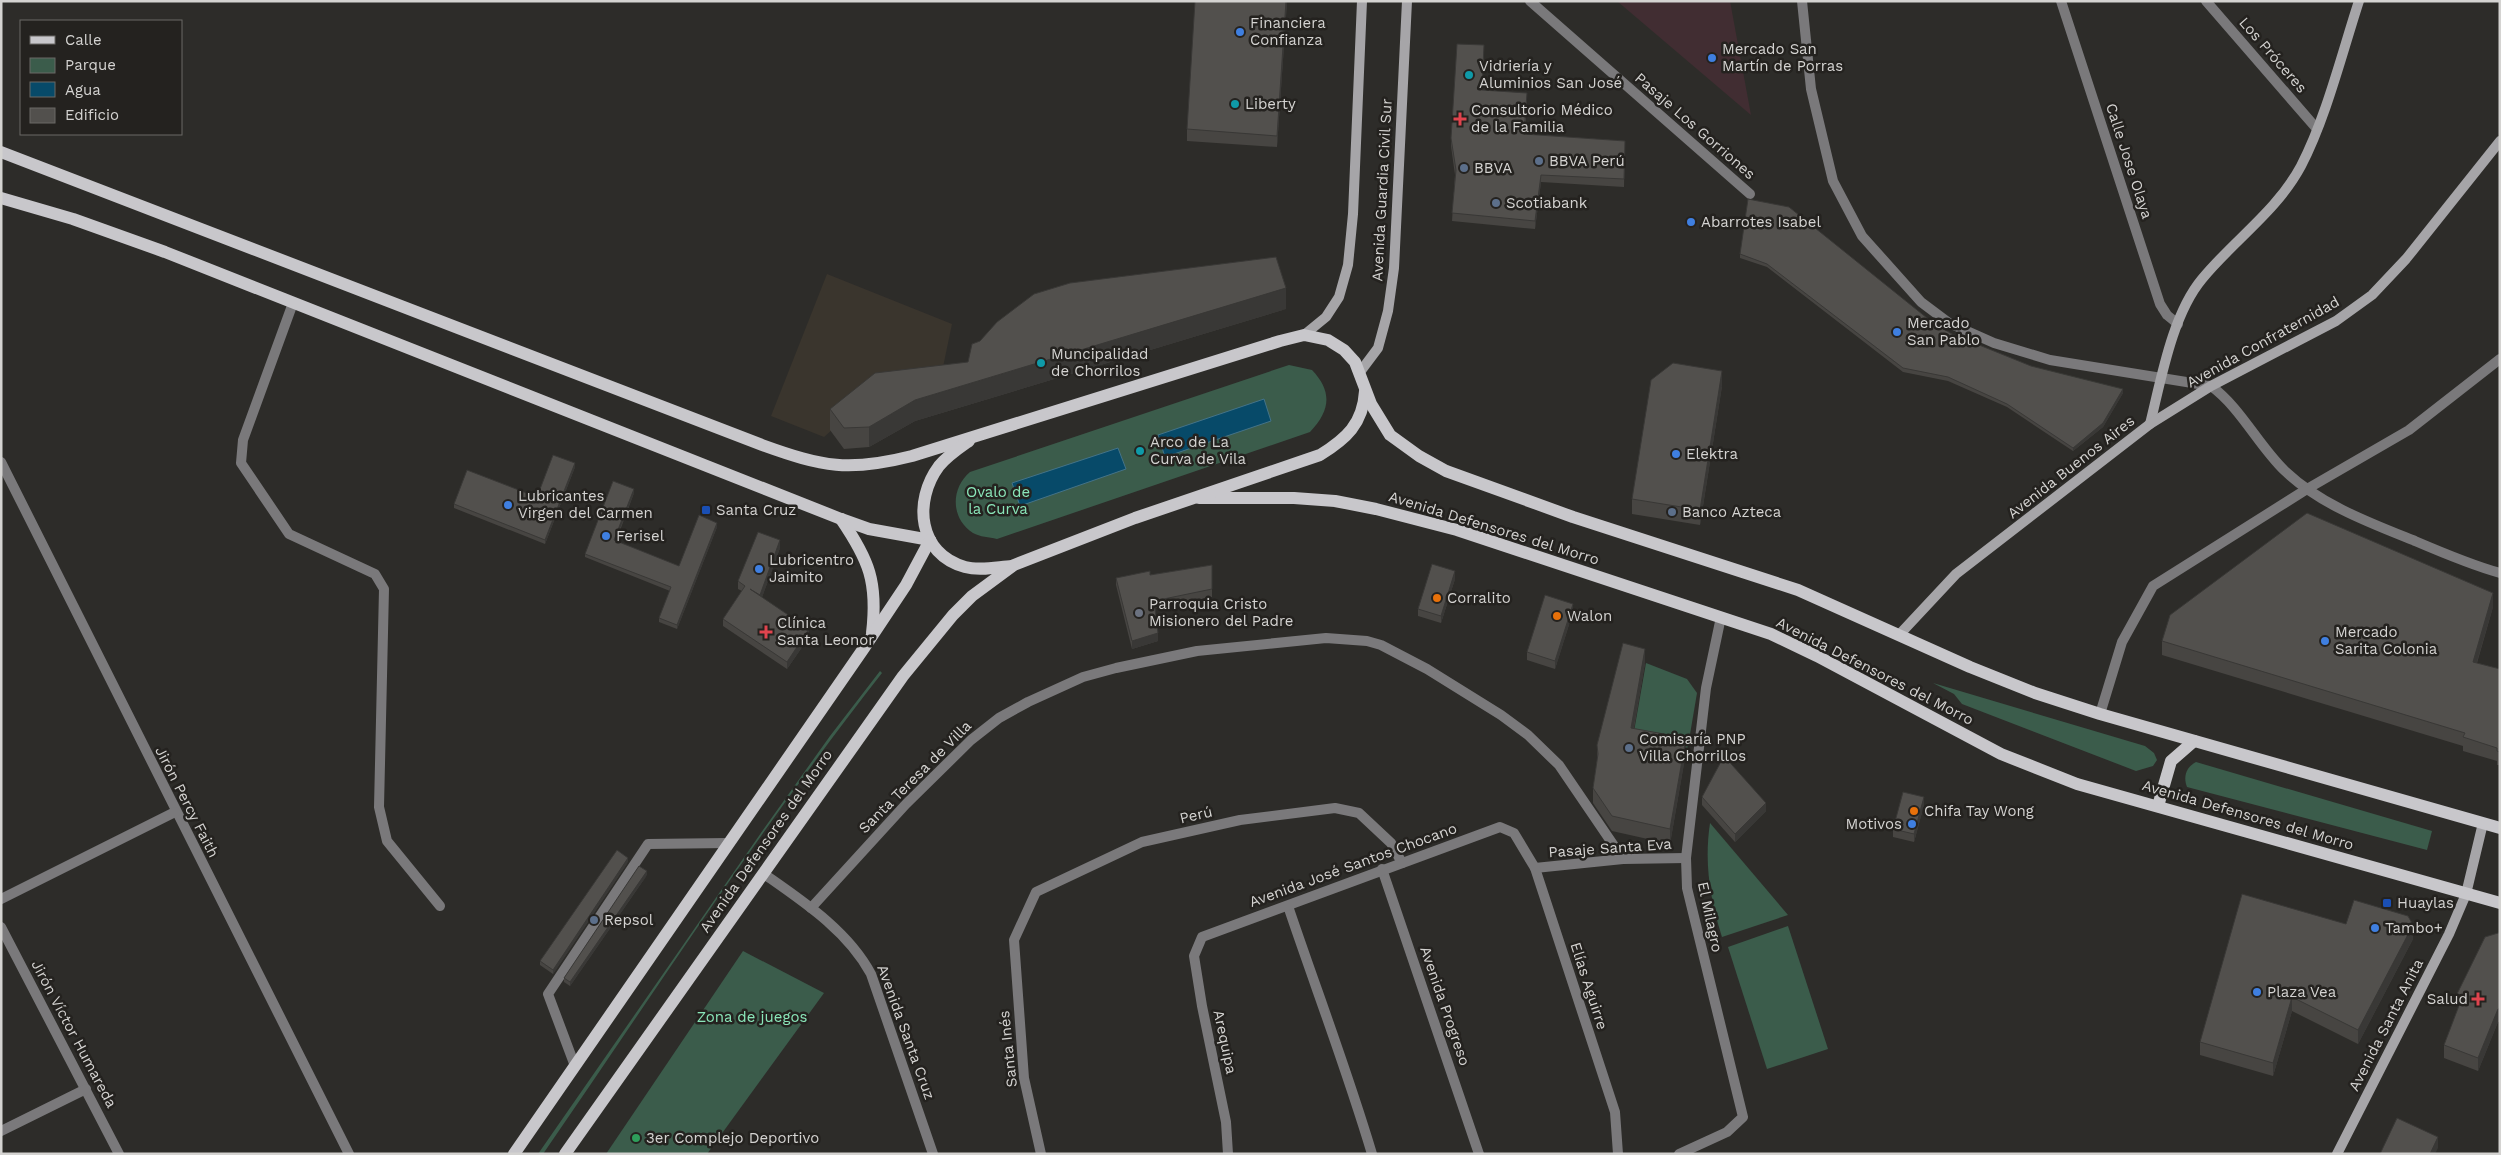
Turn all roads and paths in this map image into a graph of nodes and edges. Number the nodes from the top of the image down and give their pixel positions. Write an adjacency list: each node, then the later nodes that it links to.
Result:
1 (1362, 1): 15 (street, Avenida Guardia Civil Sur)
2 (1407, 1): 17 (street, Avenida Guardia Civil Sur)
3 (1530, 1): 11 (street, Pasaje Los Gorriones)
4 (1802, 1): 18 (street)
5 (2061, 1): 14 (street, Calle Jose Olaya)
6 (2206, 1): 8 (street, Los Próceres)
7 (2359, 1): 8 (street, Avenida Buenos Aires)
8 (2317, 129): 14 (street, Avenida Buenos Aires)
9 (2500, 141): 19 (street, Avenida Confraternidad)
10 (1, 152): 22 (main road)
11 (1750, 194)
12 (1, 198): 13 (main road)
13 (293, 302): 26 (main road); 50 (street)
14 (2178, 324): 18 (street, Avenida Buenos Aires)
15 (1304, 335): 17 (main road, Avenida Defensores del Morro); 22 (main road, Avenida Defensores del Morro)
16 (2500, 359): 24 (street)
17 (1360, 372): 20 (main road, Avenida Defensores del Morro)
18 (2162, 379): 19 (street); 21 (street, Avenida Buenos Aires)
19 (2210, 386): 21 (street, Avenida Confraternidad); 24 (street)
20 (1365, 389): 25 (main road, Avenida Defensores del Morro); 31 (main road, Avenida Defensores del Morro)
21 (2150, 424): 31 (street, Avenida Buenos Aires)
22 (974, 436): 27 (main road, Avenida Defensores del Morro)
23 (1, 462): 36 (street, Jirón Percy Faith)
24 (2307, 489): 29 (street); 33 (street)
25 (1199, 498): 28 (main road, Avenida Defensores del Morro); 30 (main road, Avenida Defensores del Morro)
26 (841, 519): 27 (main road); 32 (main road)
27 (930, 540): 28 (main road, Avenida Defensores del Morro); 32 (main road, Avenida Defensores del Morro)
28 (1014, 566): 46 (main road, Avenida Defensores del Morro)
29 (2500, 573)
30 (1721, 617): 35 (main road, Avenida Defensores del Morro); 41 (street, El Milagro)
31 (1899, 635): 33 (main road, Avenida Defensores del Morro)
32 (871, 636): 40 (main road, Avenida Defensores del Morro)
33 (2100, 714): 34 (main road, Avenida Defensores del Morro)
34 (2194, 741): 35 (main road); 37 (main road, Avenida Defensores del Morro)
35 (2158, 806): 47 (main road, Avenida Defensores del Morro)
36 (175, 812): 48 (street); 60 (street, Jirón Percy Faith)
37 (2483, 823): 38 (main road, Avenida Defensores del Morro); 47 (street, Avenida Santa Anita)
38 (2500, 828)
39 (1514, 833): 43 (street, Avenida José Santos Chocano); 44 (street, Elías Aguirre)
40 (728, 843): 56 (main road, Avenida Defensores del Morro); 56 (street)
41 (1686, 858): 42 (street, Pasaje Santa Eva); 69 (street, El Milagro)
42 (1623, 859): 44 (street, Pasaje Santa Eva); 52 (street, Santa Teresa de Villa)
43 (1402, 863): 45 (street, Avenida José Santos Chocano); 55 (street, Perú)
44 (1535, 868): 68 (street, Elías Aguirre)
45 (1382, 869): 51 (street, Avenida José Santos Chocano); 67 (street, Avenida Progreso)
46 (764, 874): 52 (street, Avenida Santa Cruz); 62 (main road, Avenida Defensores del Morro)
47 (2466, 894): 49 (main road, Avenida Defensores del Morro); 70 (street, Avenida Santa Anita)
48 (1, 899)
49 (2500, 903)
50 (440, 906)
51 (1288, 906): 54 (street, Avenida José Santos Chocano); 66 (street)
52 (811, 908): 63 (street, Avenida Santa Cruz)
53 (1, 927): 57 (street, Jirón Víctor Humareda)
54 (1202, 937): 65 (street, Arequipa)
55 (1014, 940): 64 (street, Santa Inés)
56 (575, 1066): 61 (main road, Avenida Defensores del Morro)
57 (86, 1089): 58 (street); 59 (street, Jirón Víctor Humareda)
58 (1, 1131)
59 (120, 1154)
60 (349, 1154)
61 (514, 1154)
62 (565, 1154)
63 (933, 1154)
64 (1041, 1154)
65 (1228, 1154)
66 (1372, 1154)
67 (1479, 1154)
68 (1618, 1154)
69 (1679, 1154)
70 (2337, 1154)

